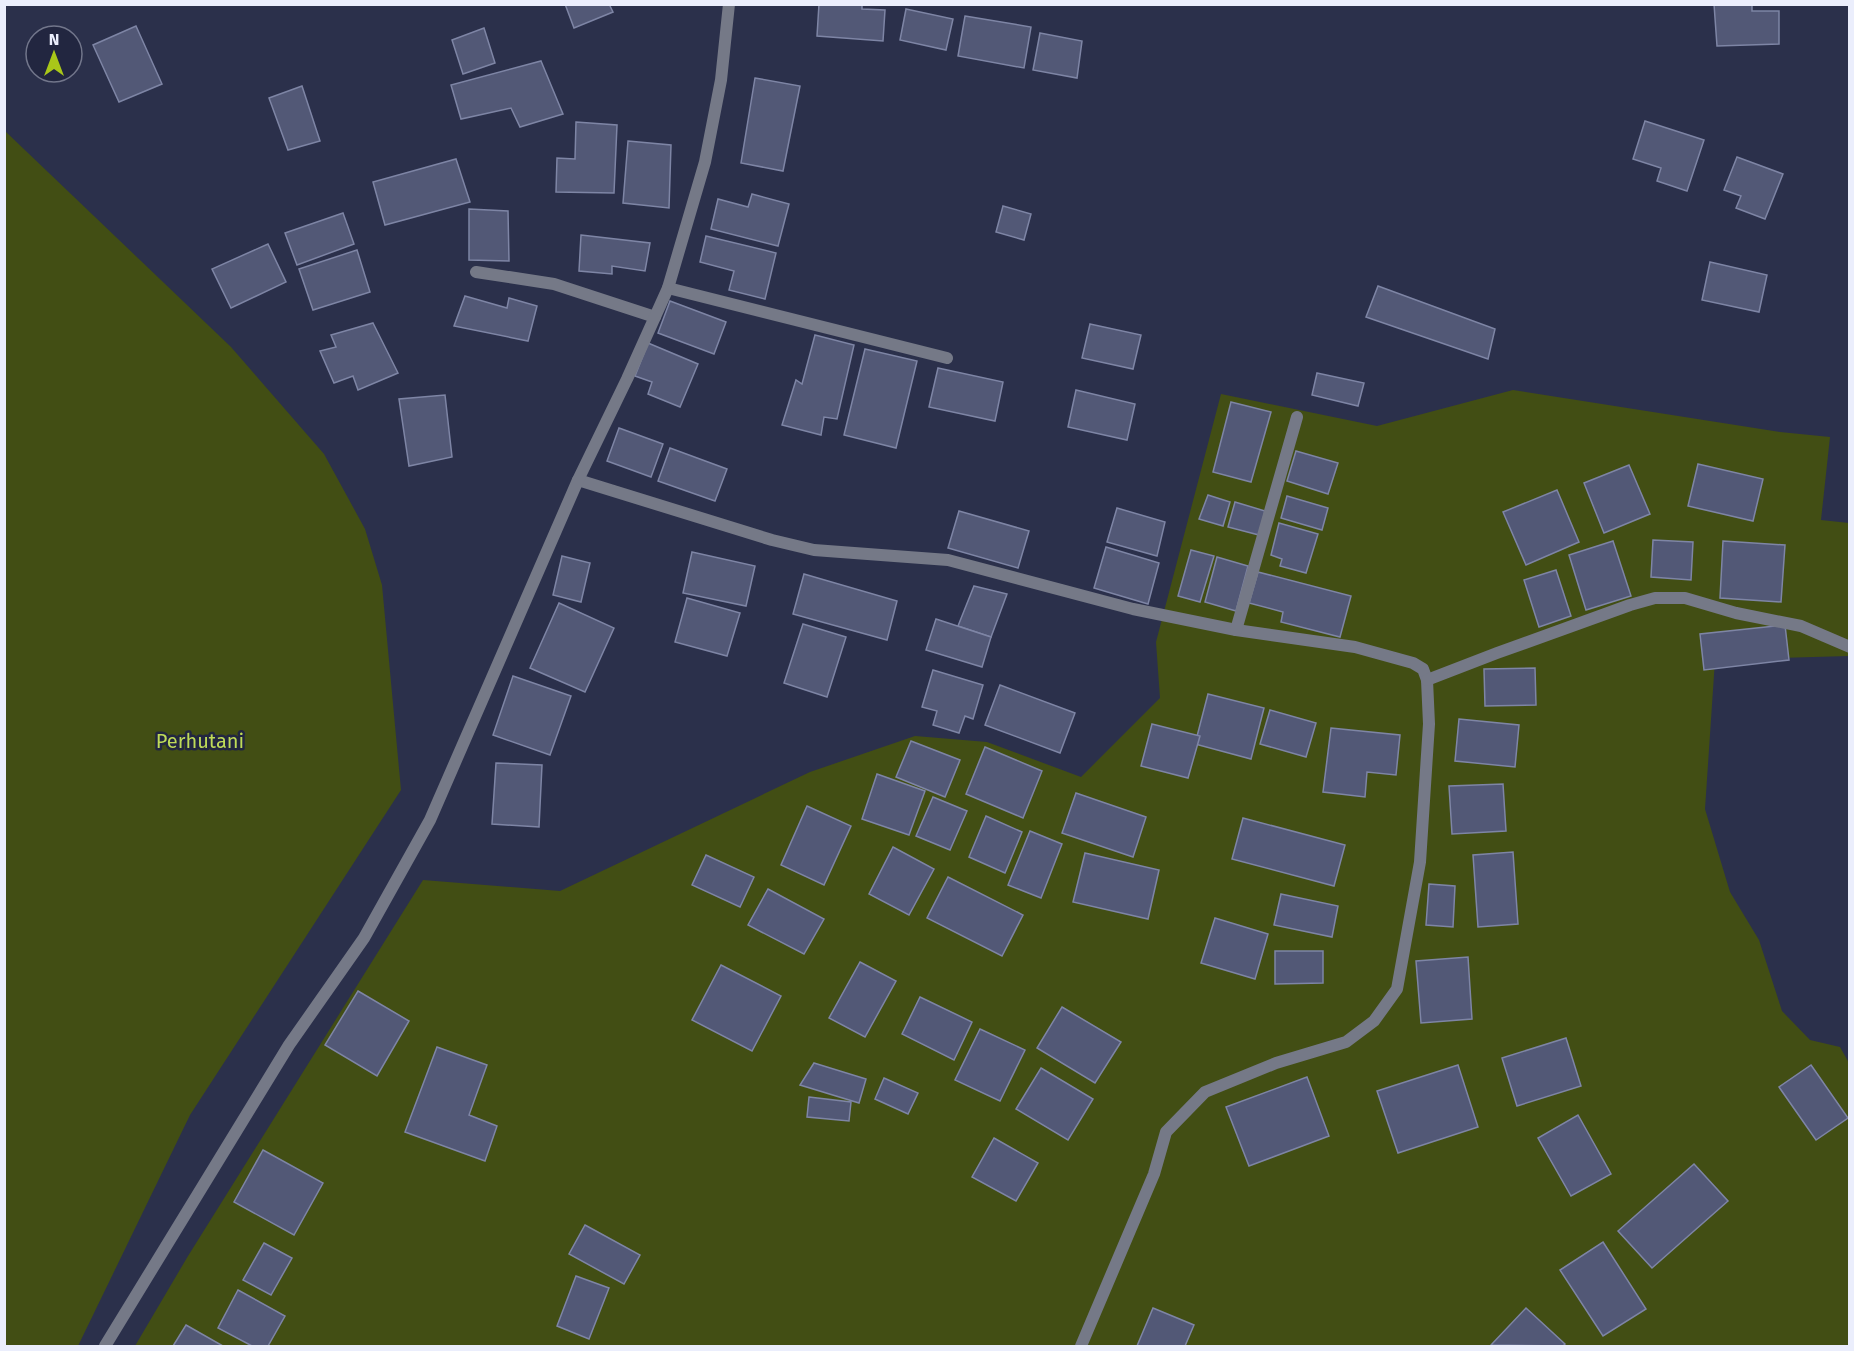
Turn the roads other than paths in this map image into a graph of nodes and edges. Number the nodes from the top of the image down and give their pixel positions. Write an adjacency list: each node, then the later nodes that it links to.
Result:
1 (729, 4): 3 (street)
2 (476, 272): 4 (street)
3 (668, 288): 4 (street); 5 (street)
4 (655, 317): 7 (street)
5 (947, 358)
6 (1298, 417): 8 (street)
7 (578, 480): 8 (street); 11 (street)
8 (1236, 630): 10 (street)
9 (1850, 646): 10 (street)
10 (1427, 680): 12 (street)
11 (105, 1347)
12 (1081, 1347)

